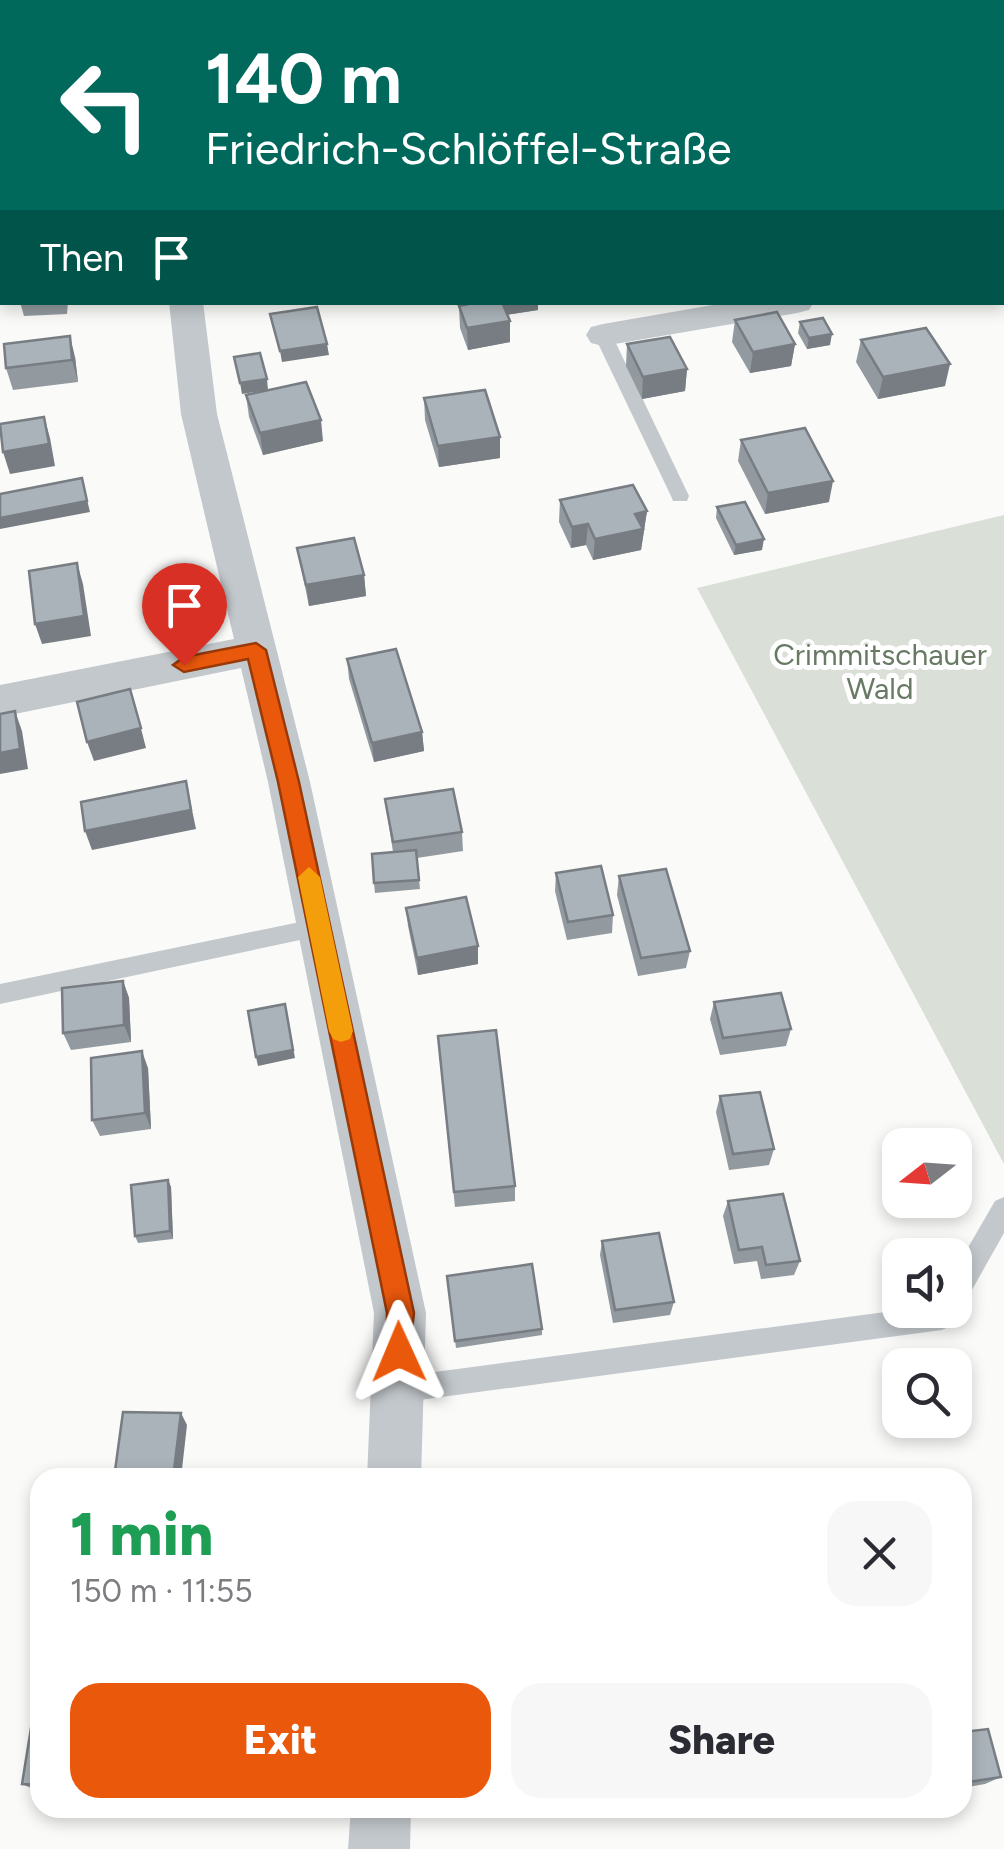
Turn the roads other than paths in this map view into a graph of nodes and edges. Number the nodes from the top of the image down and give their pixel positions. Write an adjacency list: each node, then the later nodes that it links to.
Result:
1 (186, 305): 5 (street)
2 (780, 305): 3 (street)
3 (604, 336): 4 (lane)
4 (680, 496)
5 (256, 650): 6 (street); 7 (street)
6 (0, 701)
7 (319, 927): 8 (lane); 12 (street)
8 (0, 994)
9 (1004, 1209): 10 (lane)
10 (972, 1265)
11 (882, 1325): 12 (lane)
12 (398, 1390): 13 (street)
13 (394, 1468)
14 (381, 1818): 15 (street)
15 (379, 1849)

